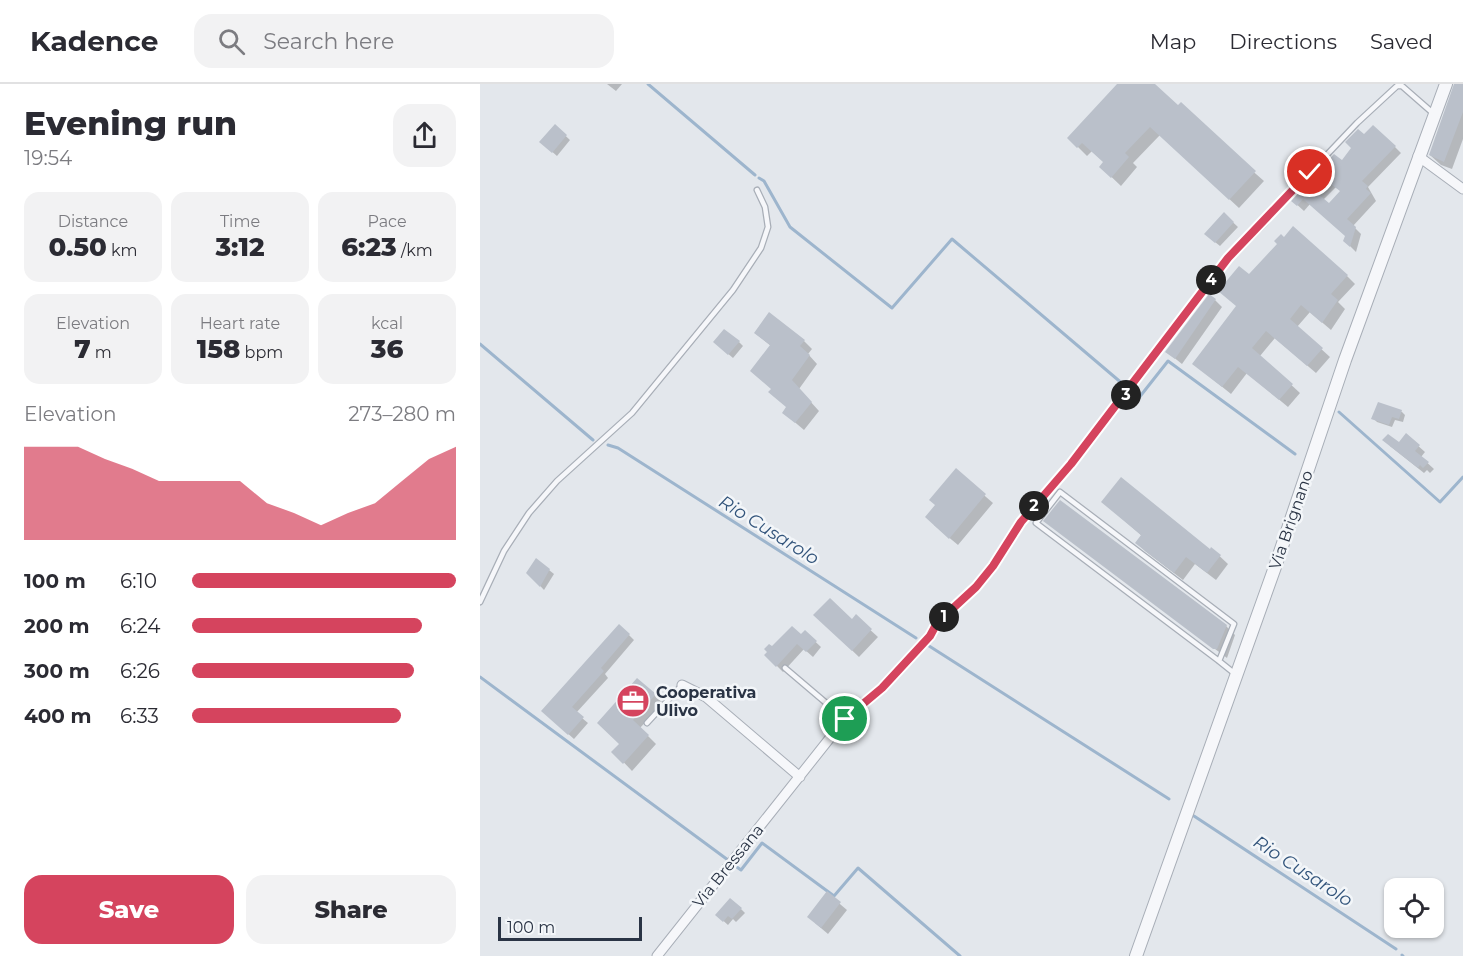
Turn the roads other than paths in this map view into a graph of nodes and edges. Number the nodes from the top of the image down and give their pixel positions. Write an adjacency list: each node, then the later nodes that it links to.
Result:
1 (1446, 84): 2 (street, Via Brignano)
2 (1435, 115): 3 (street, Via Brignano); 6 (lane)
3 (1418, 156): 4 (street); 10 (street, Via Brignano)
4 (1463, 189)
5 (757, 190): 7 (lane)
6 (1264, 221): 12 (street, Via Bressana)
7 (480, 602)
8 (1219, 661): 8 (lane); 10 (lane)
9 (785, 668): 12 (lane)
10 (1236, 674): 16 (street, Via Brignano)
11 (682, 685): 13 (lane); 14 (street)
12 (845, 719): 14 (street, Via Bressana)
13 (647, 723)
14 (800, 777): 15 (street, Via Bressana)
15 (657, 956)
16 (1136, 956)

